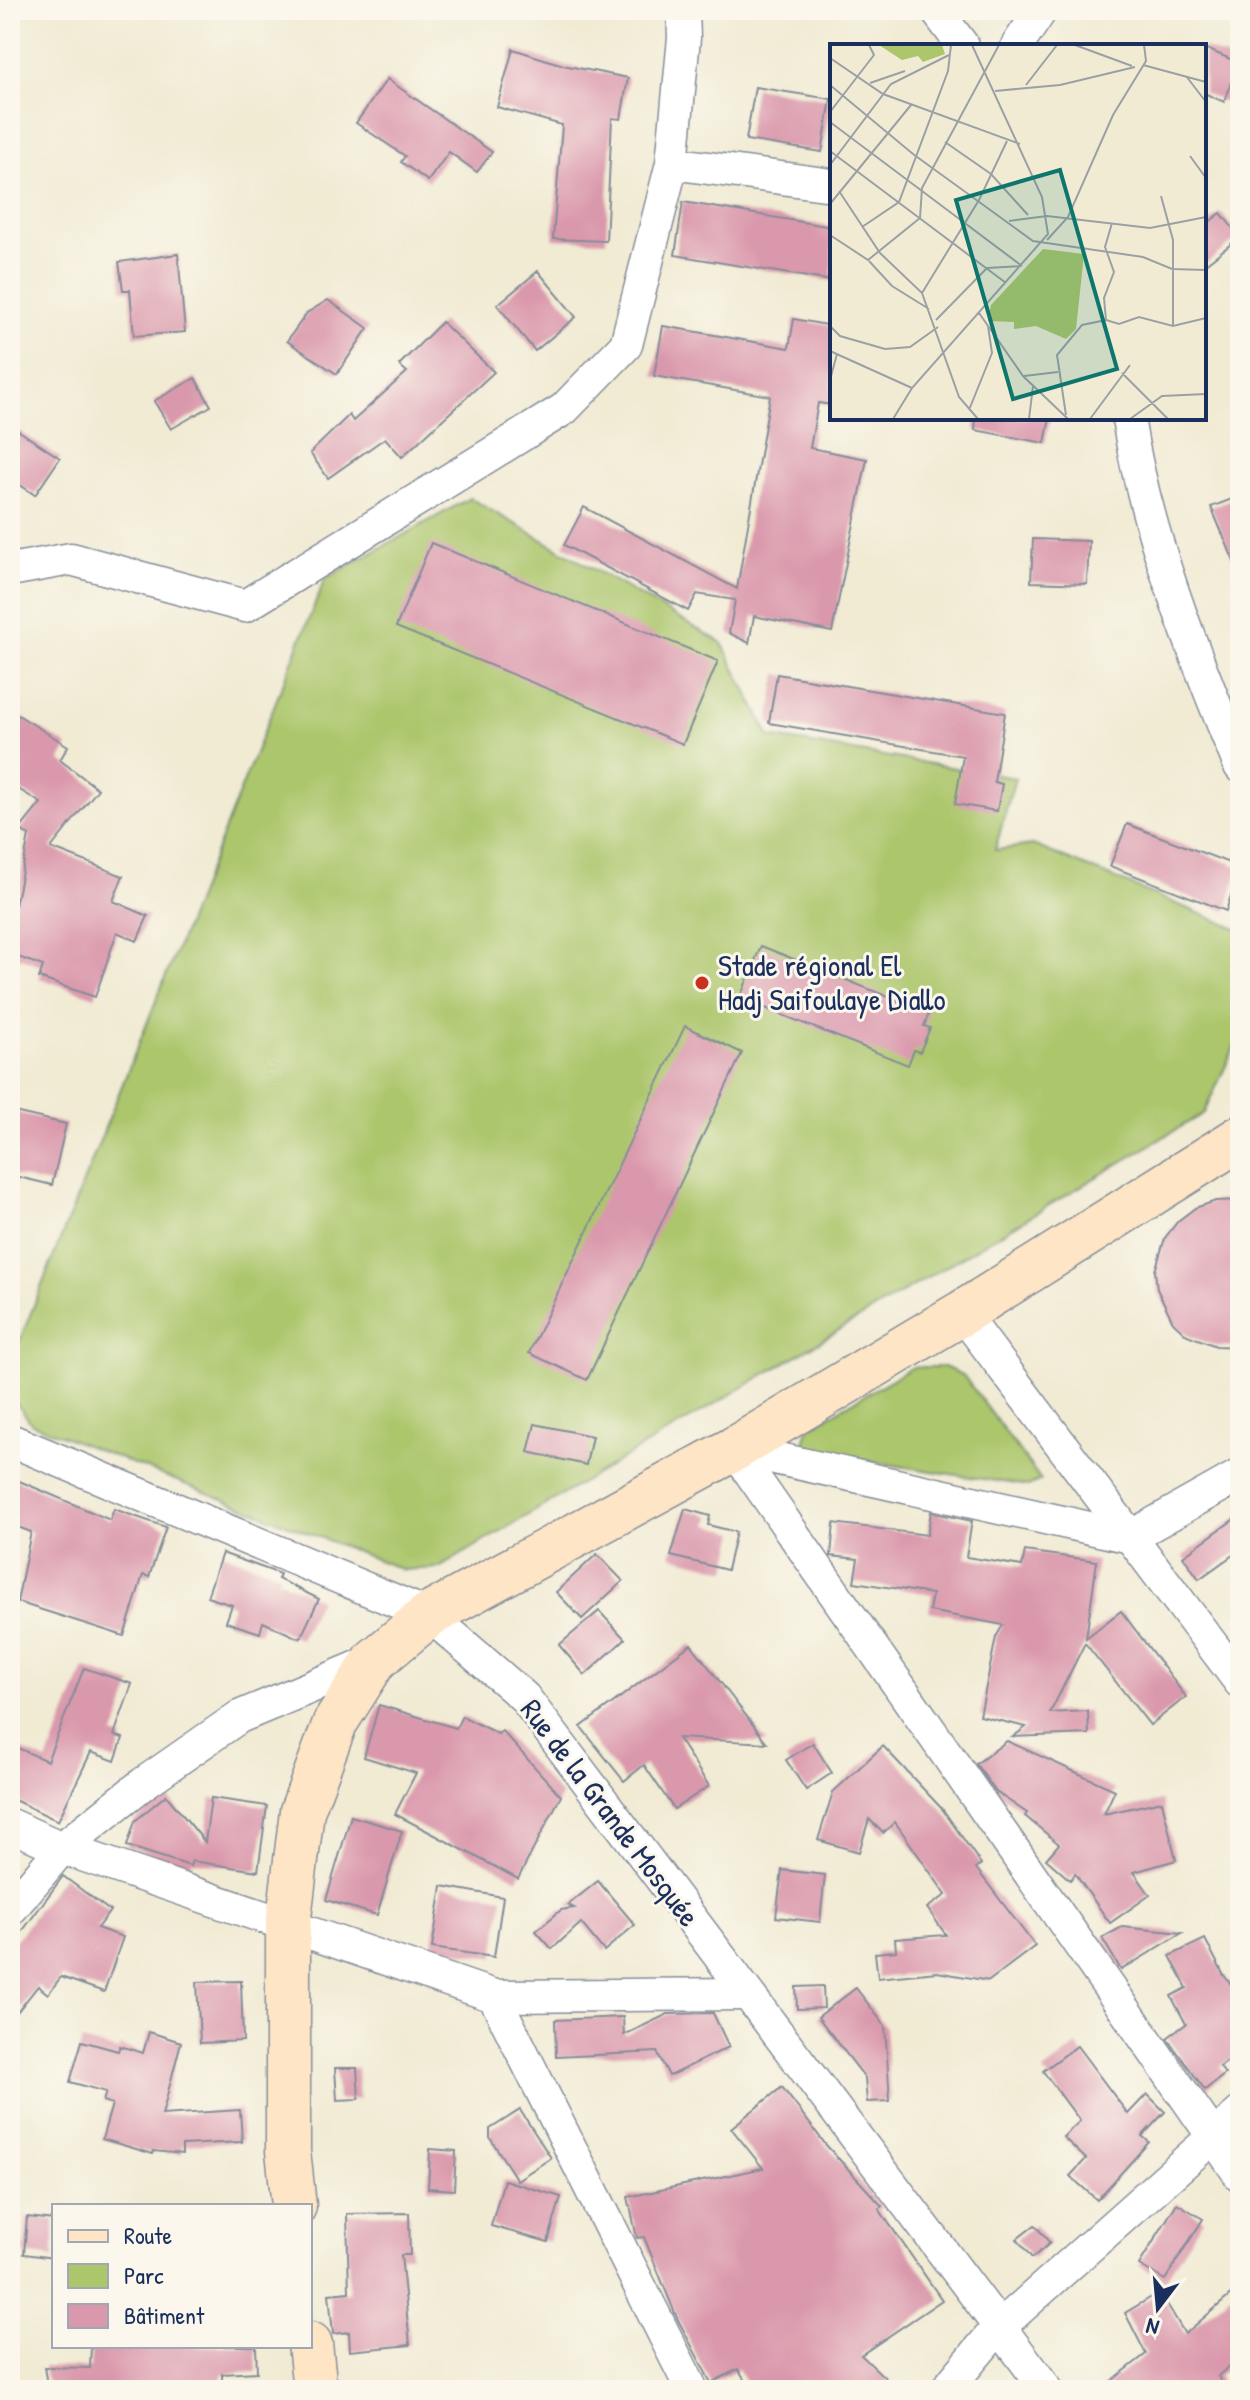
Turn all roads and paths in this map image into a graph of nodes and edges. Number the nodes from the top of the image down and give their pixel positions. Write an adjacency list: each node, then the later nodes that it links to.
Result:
1 (683, 10): 6 (street)
2 (936, 10): 4 (street)
3 (1041, 10): 5 (street)
4 (962, 44)
5 (1018, 44)
6 (672, 163): 7 (street); 9 (street)
7 (830, 185)
8 (1128, 420): 10 (street)
9 (10, 570)
10 (1240, 766)
11 (1240, 1138): 12 (street)
12 (962, 1313): 14 (street); 16 (street)
13 (10, 1440): 17 (street, Rue de la Grande Mosquée)
14 (734, 1449): 16 (street); 17 (street); 27 (street)
15 (1240, 1475): 16 (street)
16 (1130, 1537): 19 (street)
17 (429, 1615): 18 (street); 24 (street, Rue de la Grande Mosquée)
18 (375, 1660): 21 (street); 23 (street)
19 (1240, 1682)
20 (10, 1825): 21 (street)
21 (62, 1848): 22 (street); 23 (street)
22 (10, 1910)
23 (288, 1926): 25 (street); 29 (street)
24 (746, 1994): 25 (street); 30 (street, Rue de la Grande Mosquée)
25 (494, 1996): 33 (street)
26 (1240, 2113): 27 (street)
27 (1212, 2138): 28 (street); 30 (street)
28 (1240, 2175)
29 (294, 2204)
30 (997, 2329): 34 (street); 35 (street, Rue de la Grande Mosquée)
31 (310, 2348): 32 (street)
32 (315, 2390)
33 (692, 2390)
34 (946, 2390)
35 (1047, 2390)

